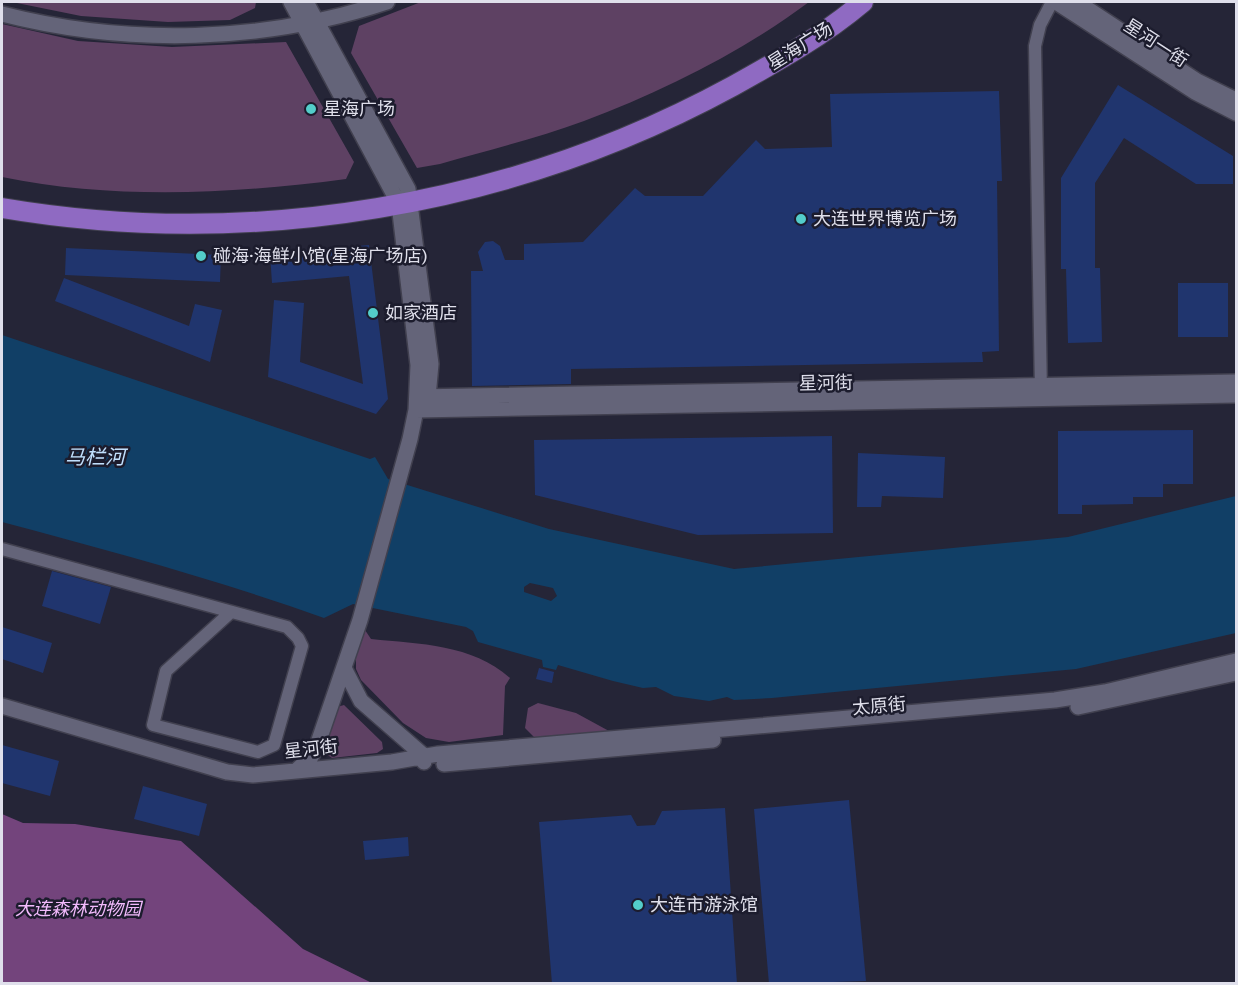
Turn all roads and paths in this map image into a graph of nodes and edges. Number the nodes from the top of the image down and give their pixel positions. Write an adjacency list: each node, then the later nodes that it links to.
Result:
1 (291, 2): 9 (street)
2 (306, 2): 9 (street)
3 (387, 2): 9 (street)
4 (844, 2): 13 (highway, 星海广场)
5 (863, 2): 13 (highway, 星海广场)
6 (1054, 2): 11 (street, 星河一街); 16 (street)
7 (1077, 2): 10 (street, 星河一街)
8 (2, 14): 9 (street)
9 (309, 21): 13 (street)
10 (1236, 100)
11 (1236, 113)
12 (2, 195): 13 (highway, 星海广场)
13 (403, 197): 14 (highway, 星海广场); 18 (street)
14 (2, 208)
15 (1236, 382): 16 (street, 星河街)
16 (1041, 392): 17 (street, 星河街); 18 (street, 星河街)
17 (1236, 395)
18 (420, 401): 22 (street)
19 (2, 549): 20 (street)
20 (231, 612): 20 (street)
21 (1236, 661): 26 (street, 太原街)
22 (344, 668): 28 (street); 29 (street)
23 (1236, 673): 27 (street, 太原街)
24 (2, 706): 29 (street, 星河街)
25 (2, 714): 28 (street, 星河街)
26 (633, 737): 28 (street, 星河街)
27 (521, 758): 28 (street, 星河街)
28 (424, 761): 29 (street, 星河街)
29 (297, 770)

